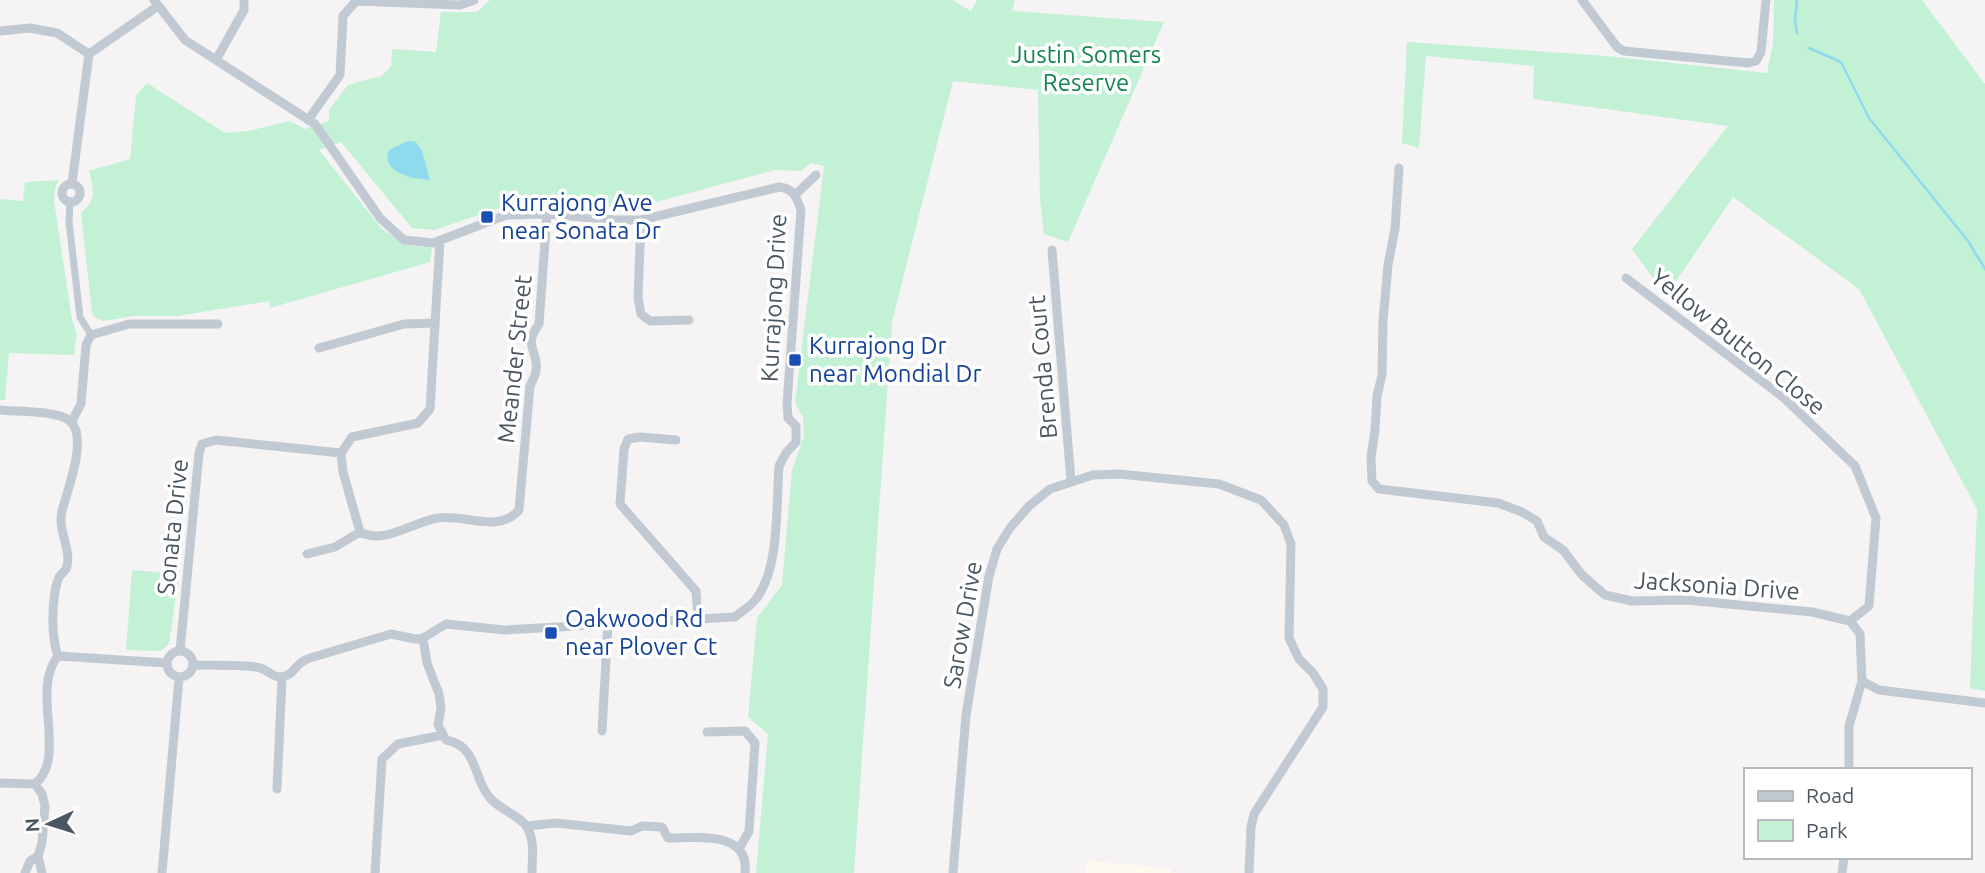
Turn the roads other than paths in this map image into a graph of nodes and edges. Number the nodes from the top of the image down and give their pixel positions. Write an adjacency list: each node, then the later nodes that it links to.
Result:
1 (244, 0): 8 (street)
2 (474, 0): 9 (street)
3 (1582, 0): 4 (street)
4 (1766, 0)
5 (156, 3): 7 (street); 8 (street, Kurrajong Drive)
6 (0, 31): 7 (street)
7 (89, 54): 13 (street)
8 (216, 60): 9 (street, Kurrajong Drive)
9 (308, 120): 16 (street, Kurrajong Drive)
10 (1399, 168): 32 (street, Jacksonia Drive)
11 (816, 175): 12 (street)
12 (796, 194): 15 (street, Kurrajong Drive); 31 (street, Kurrajong Drive)
13 (70, 202): 22 (street)
14 (547, 214): 15 (street, Kurrajong Drive); 16 (street, Kurrajong Drive); 29 (street, Meander Street)
15 (641, 220): 19 (street)
16 (440, 240): 20 (street)
17 (1052, 250): 28 (street, Brenda Court)
18 (1626, 278): 32 (street, Yellow Button Close)
19 (689, 320)
20 (435, 323): 23 (street); 27 (street)
21 (218, 324): 22 (street)
22 (91, 335): 25 (street)
23 (318, 348)
24 (0, 410): 25 (street)
25 (72, 421): 36 (street)
26 (677, 440): 31 (street)
27 (341, 453): 29 (street); 35 (street, Sonata Drive)
28 (1071, 481): 59 (street, Sarow Drive); 60 (street, Sarow Drive)
29 (360, 532): 30 (street)
30 (307, 554)
31 (698, 619): 33 (street)
32 (1850, 621): 41 (street)
33 (608, 624): 34 (street); 43 (street)
34 (423, 638): 40 (street); 45 (street)
35 (180, 651): 37 (street); 38 (street)
36 (58, 656): 37 (street); 48 (street)
37 (167, 663): 39 (street)
38 (194, 665): 39 (street); 40 (street)
39 (179, 678): 55 (street)
40 (282, 678): 49 (street)
41 (1862, 681): 42 (street); 46 (street)
42 (1985, 703)
43 (602, 730)
44 (707, 732): 51 (street)
45 (443, 735): 50 (street); 56 (street)
46 (1849, 768)
47 (0, 783): 48 (street)
48 (35, 785): 52 (street)
49 (276, 789)
50 (527, 826): 51 (street); 57 (street)
51 (739, 849): 58 (street)
52 (38, 856): 53 (street); 54 (street)
53 (25, 873)
54 (42, 873)
55 (162, 873)
56 (375, 873)
57 (532, 873)
58 (745, 873)
59 (953, 873)
60 (1249, 873)

